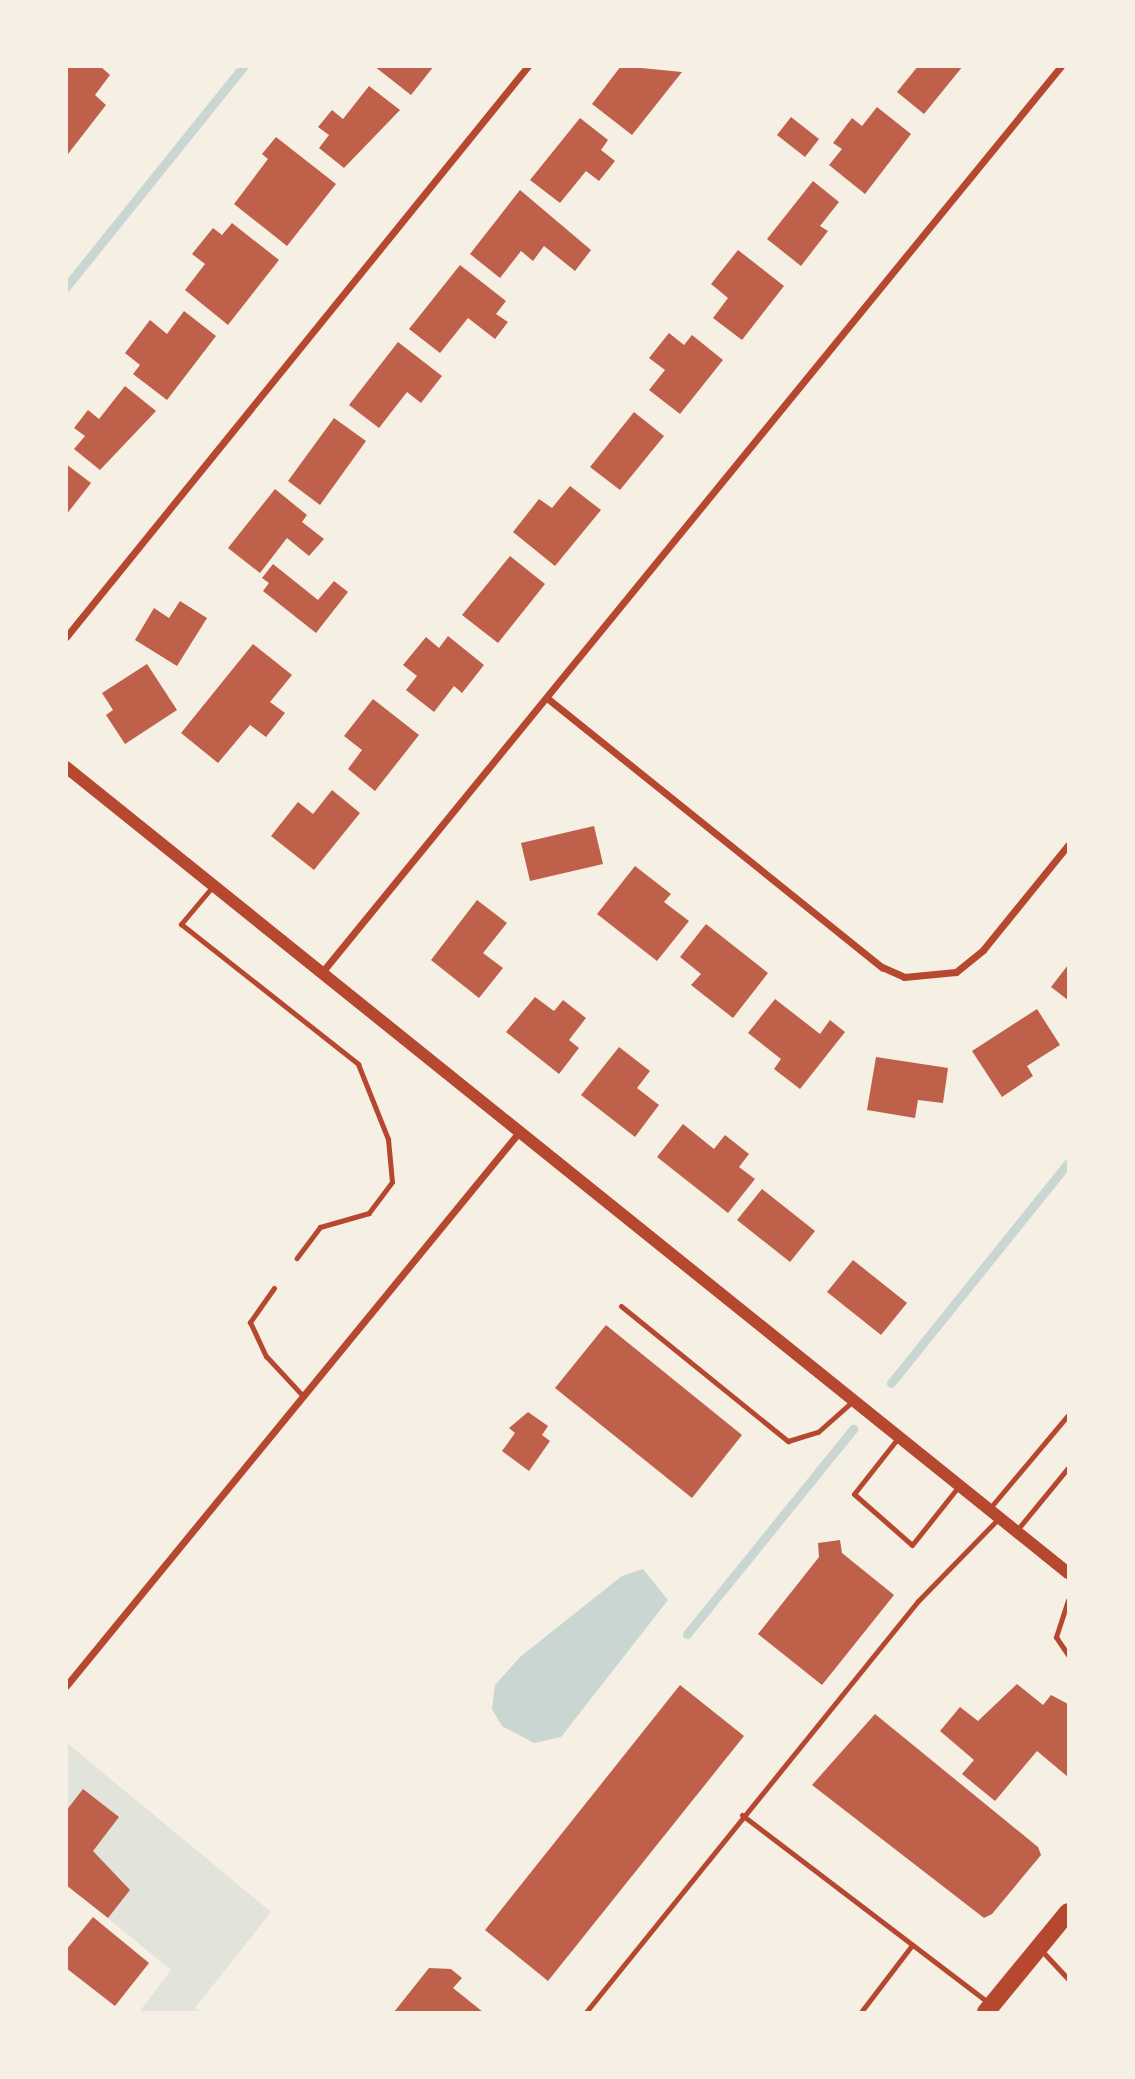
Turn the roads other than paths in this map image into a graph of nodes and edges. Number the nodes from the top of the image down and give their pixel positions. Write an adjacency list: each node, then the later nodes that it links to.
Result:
1 (528, 66): 3 (street)
2 (1060, 66): 4 (street)
3 (66, 637)
4 (547, 698): 6 (street); 8 (street)
5 (66, 767): 7 (street)
6 (1069, 845)
7 (213, 886): 8 (street); 10 (lane)
8 (323, 971): 9 (street)
9 (520, 1130): 13 (street); 14 (street)
10 (297, 1258)
11 (274, 1288): 13 (lane)
12 (621, 1306): 14 (lane)
13 (303, 1396): 24 (street)
14 (856, 1398): 16 (street)
15 (1069, 1415): 19 (lane)
16 (901, 1434): 18 (street); 18 (lane)
17 (1069, 1468): 20 (lane)
18 (961, 1483): 19 (street)
19 (995, 1512): 20 (street); 25 (lane)
20 (1017, 1530): 21 (street)
21 (1069, 1573)
22 (1069, 1600): 23 (lane)
23 (1069, 1655)
24 (66, 1686)
25 (742, 1815): 27 (lane); 31 (lane)
26 (1069, 1912): 28 (main road)
27 (912, 1945): 30 (lane); 32 (lane)
28 (1038, 1947): 29 (lane); 30 (main road)
29 (1069, 1979)
30 (988, 2009)
31 (586, 2012)
32 (861, 2012)

